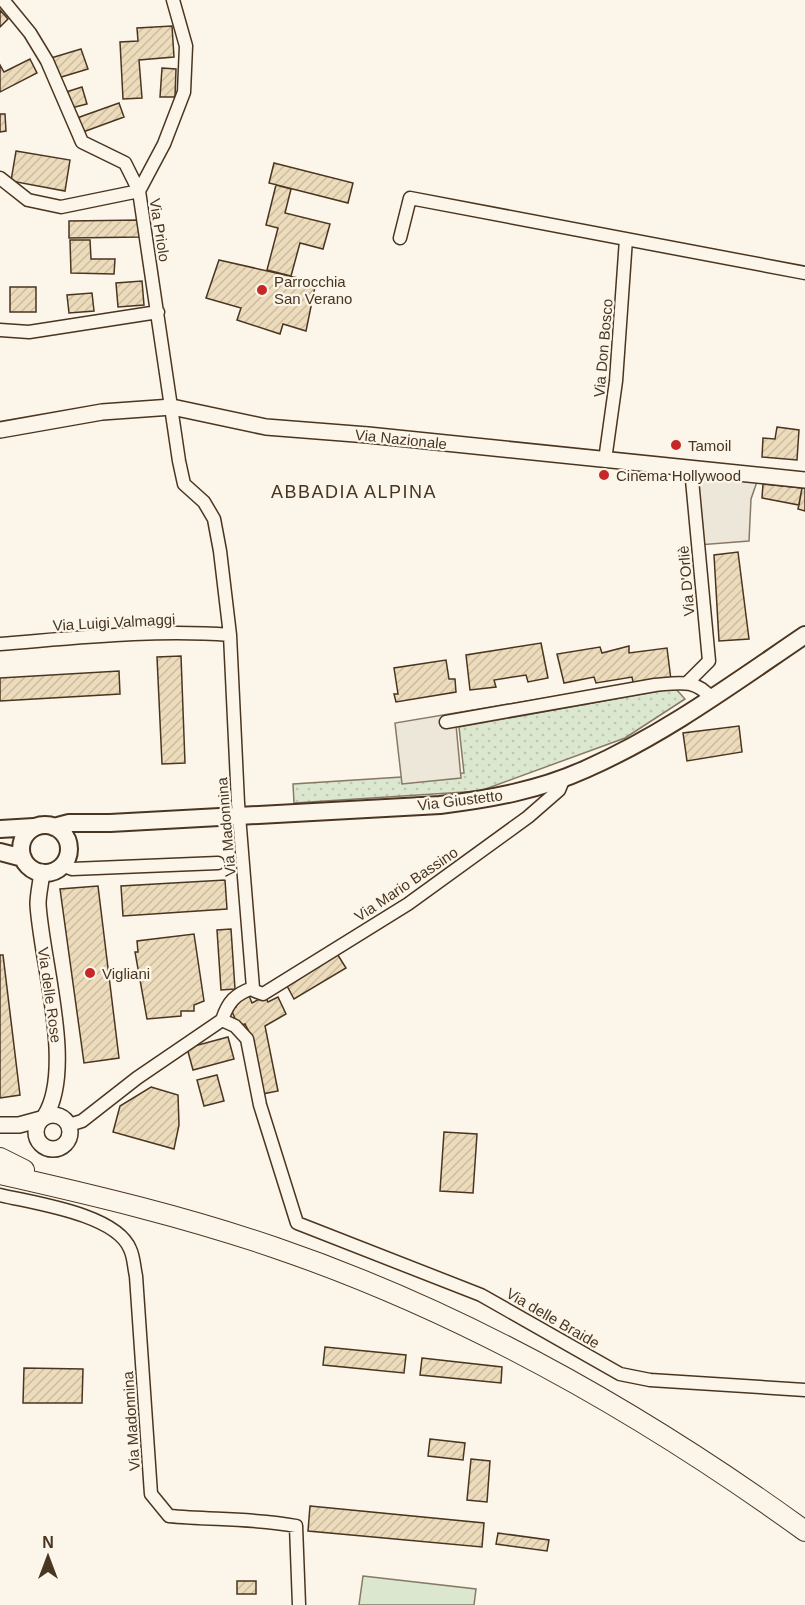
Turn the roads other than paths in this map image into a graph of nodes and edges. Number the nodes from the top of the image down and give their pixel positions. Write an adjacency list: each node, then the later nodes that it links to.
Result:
1 (3, 0): 4 (street, Via Priolo)
2 (173, 0): 4 (street)
3 (0, 178): 4 (street)
4 (139, 191): 8 (street, Via Priolo)
5 (400, 238): 6 (street)
6 (626, 239): 7 (street); 12 (street, Via Don Bosco)
7 (805, 273)
8 (158, 312): 9 (street); 10 (street, Via Priolo)
9 (0, 330)
10 (172, 407): 11 (street, Via Nazionale); 12 (street, Via Nazionale); 15 (street, Via Madonnina)
11 (0, 430)
12 (605, 460): 13 (street, Via Nazionale)
13 (690, 469): 14 (street, Via Nazionale); 18 (street, Via D'Orliè)
14 (805, 480)
15 (230, 634): 17 (street, Via Luigi Valmaggi); 22 (street, Via Madonnina)
16 (805, 635): 19 (main road, Via Giustetto)
17 (0, 644)
18 (688, 682): 19 (street); 20 (street)
19 (712, 699): 21 (main road, Via Giustetto)
20 (446, 722)
21 (564, 778): 22 (main road, Via Giustetto); 33 (street, Via Mario Bassino)
22 (240, 816): 23 (main road, Via Giustetto); 33 (street, Via Madonnina)
23 (110, 823): 25 (main road, Via Giustetto); 27 (main road, Via Giustetto)
24 (34, 827): 25 (main road); 26 (main road); 29 (main road)
25 (54, 827): 27 (main road)
26 (0, 829)
27 (68, 845): 31 (main road)
28 (0, 852): 29 (main road)
29 (23, 858): 32 (main road)
30 (218, 863): 31 (street)
31 (62, 865): 32 (main road)
32 (42, 872): 35 (street, Via delle Rose)
33 (253, 988): 34 (street)
34 (222, 1020): 37 (street); 44 (street, Via delle Braide)
35 (57, 1049): 36 (street, Via delle Rose); 37 (street)
36 (43, 1117): 37 (street); 37 (street, Via delle Rose); 38 (street)
37 (68, 1122)
38 (0, 1125)
39 (0, 1158): 41 (highway)
40 (0, 1165): 41 (highway)
41 (24, 1170): 45 (highway)
42 (0, 1174): 46 (highway)
43 (2, 1197): 47 (street, Via Madonnina)
44 (805, 1390)
45 (805, 1516)
46 (805, 1531)
47 (299, 1605)

